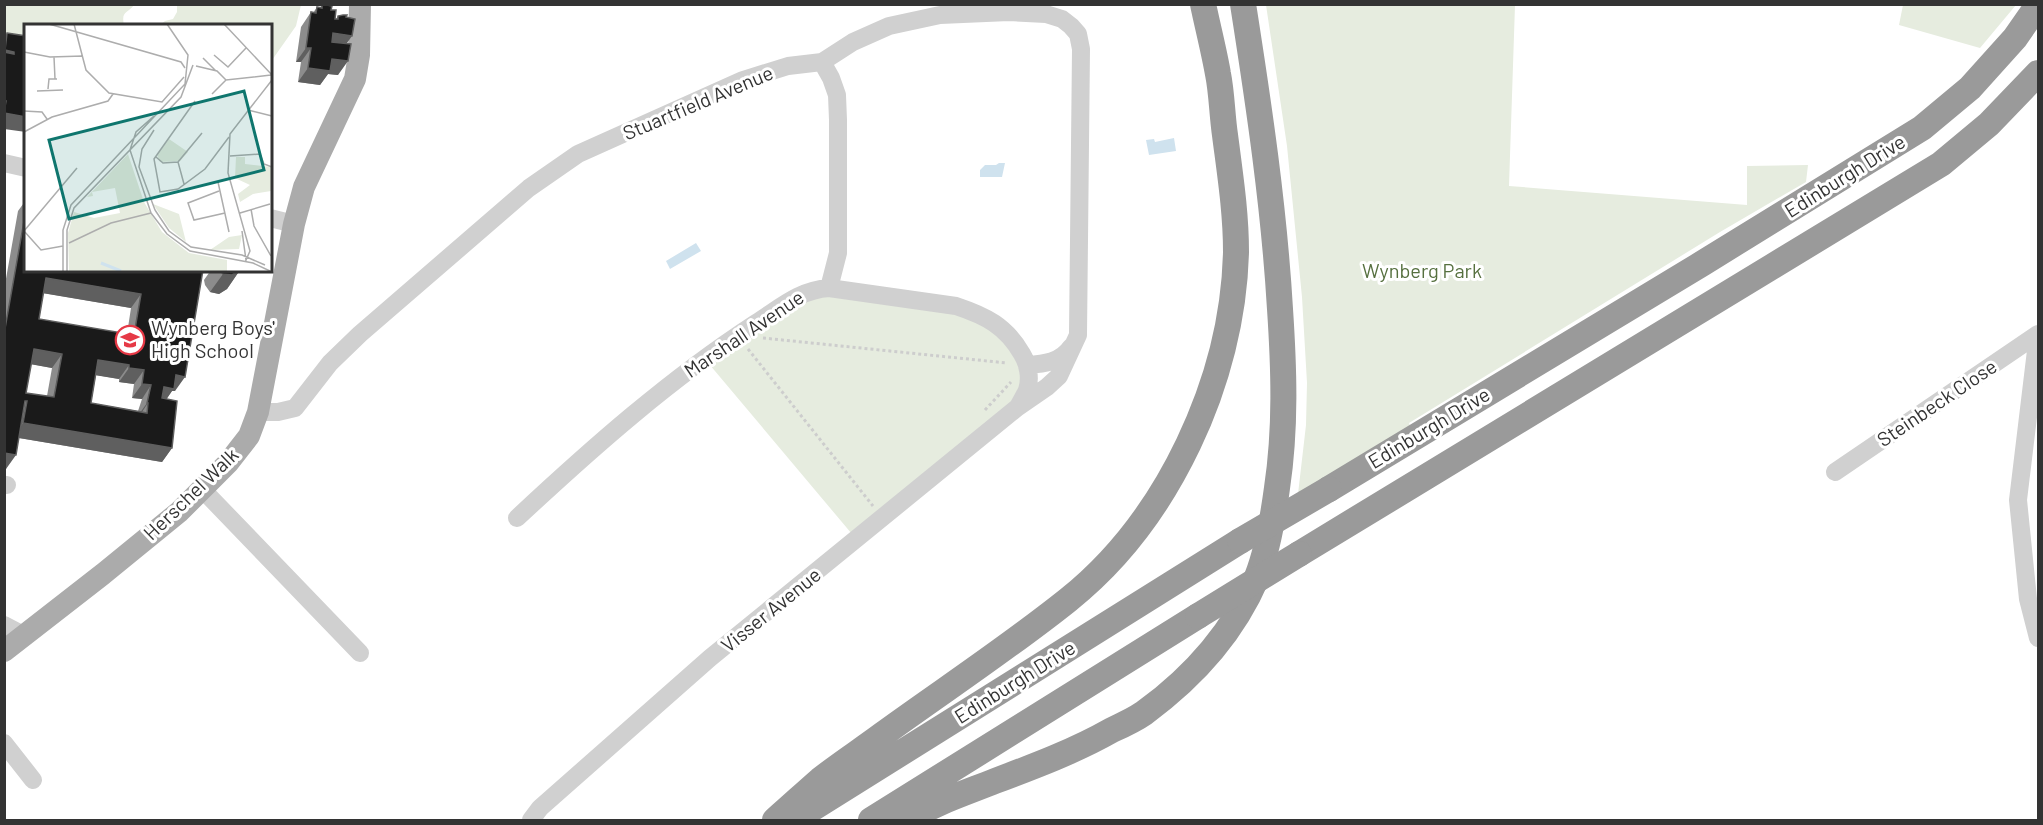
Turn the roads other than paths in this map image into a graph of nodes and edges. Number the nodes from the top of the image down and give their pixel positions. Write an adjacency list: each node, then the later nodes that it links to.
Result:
1 (360, 4): 10 (main road, Herschel Walk)
2 (1203, 4): 28 (highway)
3 (1243, 4): 31 (highway)
4 (2038, 5): 29 (highway, Edinburgh Drive, bridge)
5 (822, 62): 11 (street, Marshall Avenue); 13 (street, Stuartfield Avenue); 16 (street, Stuartfield Avenue)
6 (2038, 73): 30 (highway, Edinburgh Drive, bridge)
7 (4, 163): 8 (street)
8 (24, 168)
9 (272, 218): 10 (street)
10 (294, 224): 16 (main road, Herschel Walk)
11 (829, 288): 14 (street); 19 (street, Marshall Avenue)
12 (2038, 334): 17 (street, Steinbeck Close); 22 (street)
13 (1078, 335): 14 (street); 15 (street, Stuartfield Avenue)
14 (1027, 365): 15 (street)
15 (1018, 406): 27 (street, Visser Avenue)
16 (258, 412): 18 (main road, Herschel Walk)
17 (1835, 472)
18 (202, 489): 21 (main road, Herschel Walk); 24 (street)
19 (517, 518)
20 (4, 625): 21 (street)
21 (25, 636): 23 (main road, Herschel Walk)
22 (2038, 638)
23 (4, 651)
24 (360, 653)
25 (4, 743): 26 (street)
26 (33, 780)
27 (531, 820)
28 (774, 820)
29 (794, 820)
30 (871, 820)
31 (907, 820)

